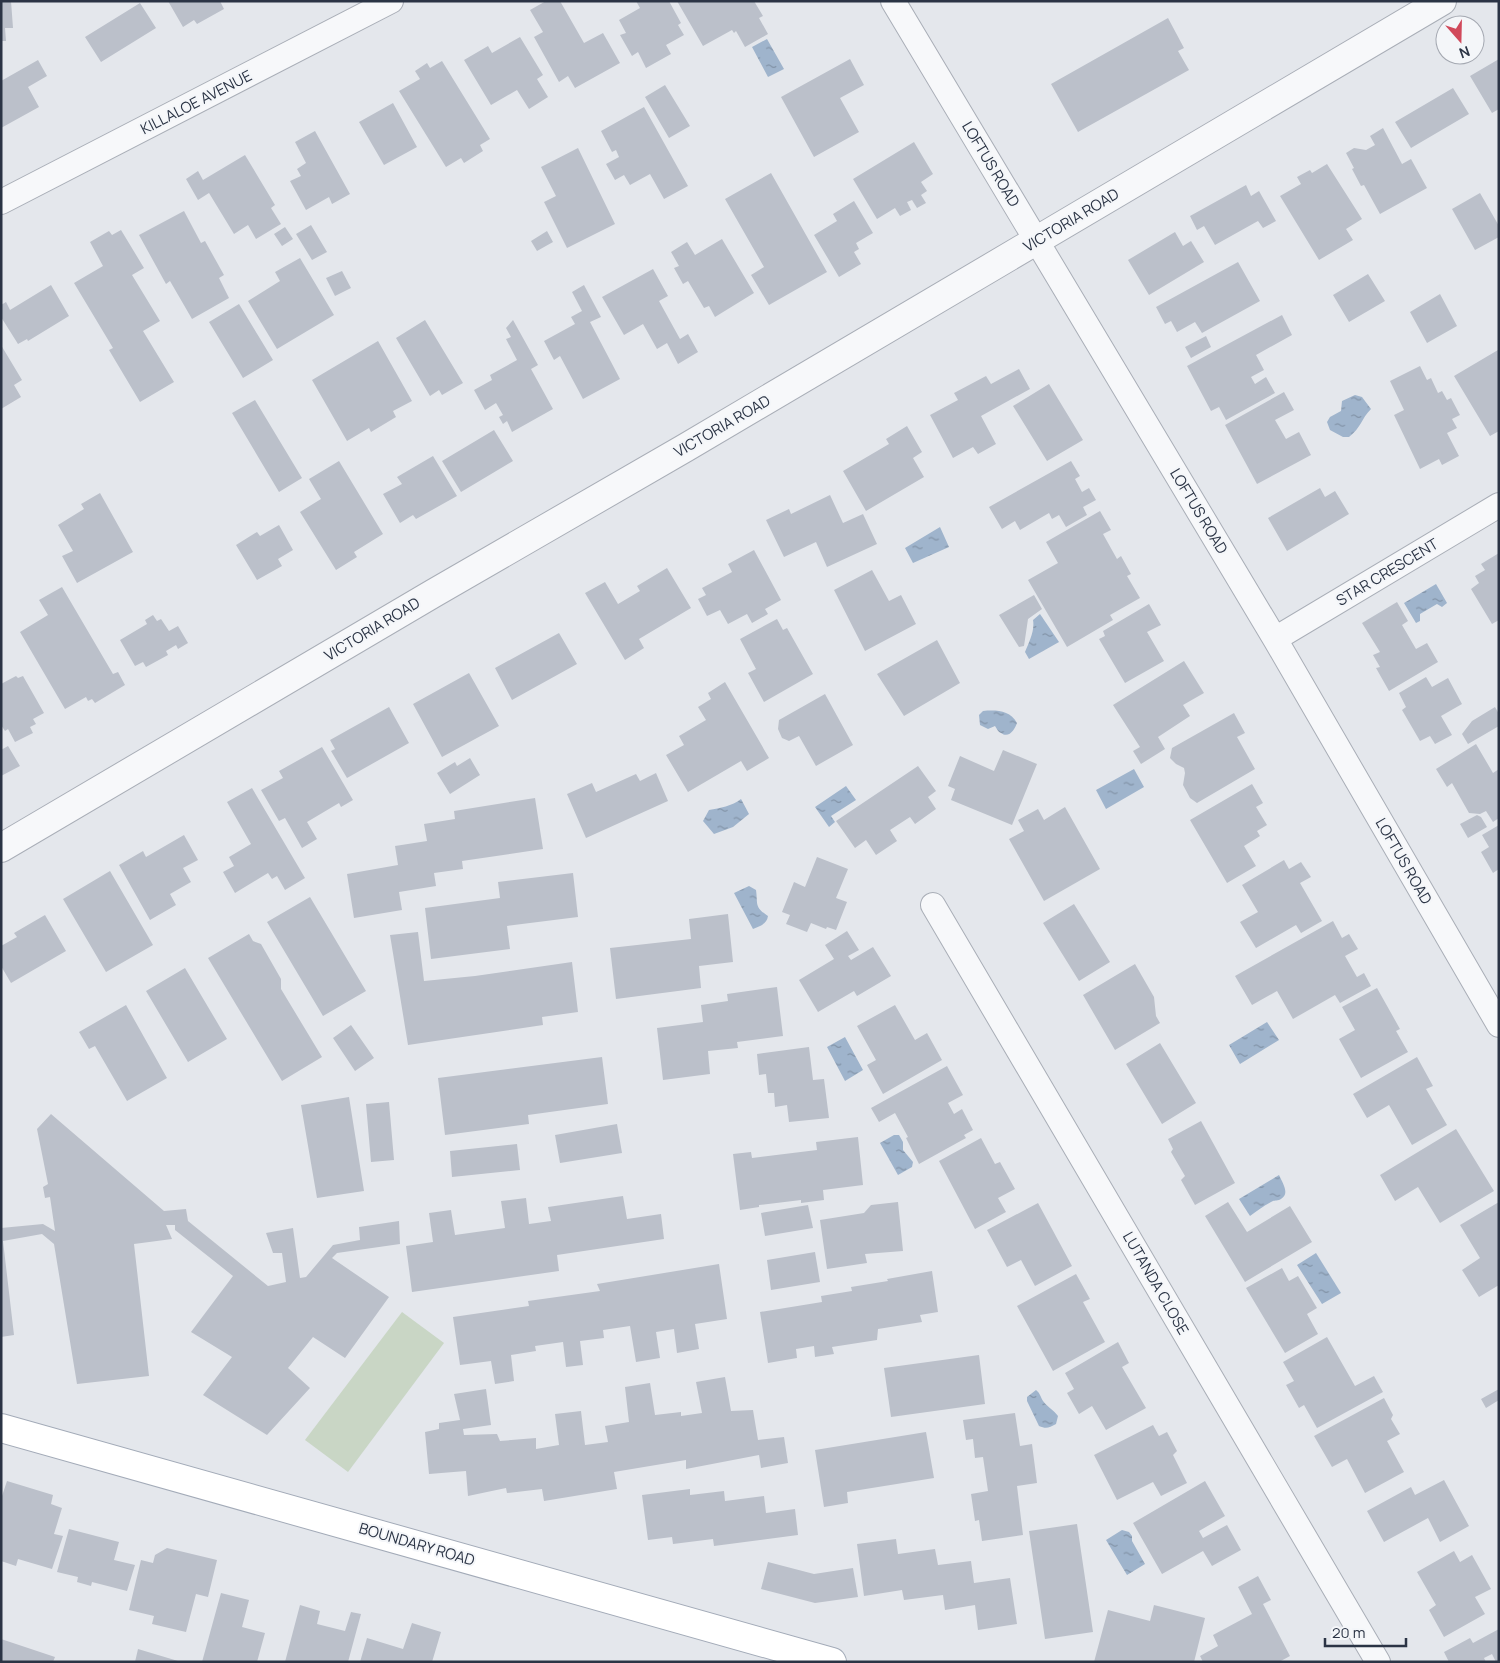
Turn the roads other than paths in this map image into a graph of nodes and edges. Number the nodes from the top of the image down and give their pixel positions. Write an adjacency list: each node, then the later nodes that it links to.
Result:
1 (391, 1): 4 (street, KILLALOE AVENUE)
2 (893, 1): 5 (street, LOFTUS ROAD)
3 (1442, 1): 5 (street, VICTORIA ROAD)
4 (1, 202)
5 (1037, 241): 7 (street, LOFTUS ROAD); 8 (street, VICTORIA ROAD)
6 (1499, 505): 7 (street, STAR CRESCENT)
7 (1275, 639): 10 (street, LOFTUS ROAD)
8 (1, 848)
9 (934, 905): 13 (street, LUTANDA CLOSE)
10 (1499, 1025)
11 (1, 1428): 12 (main road, BOUNDARY ROAD)
12 (832, 1662)
13 (1378, 1662)

